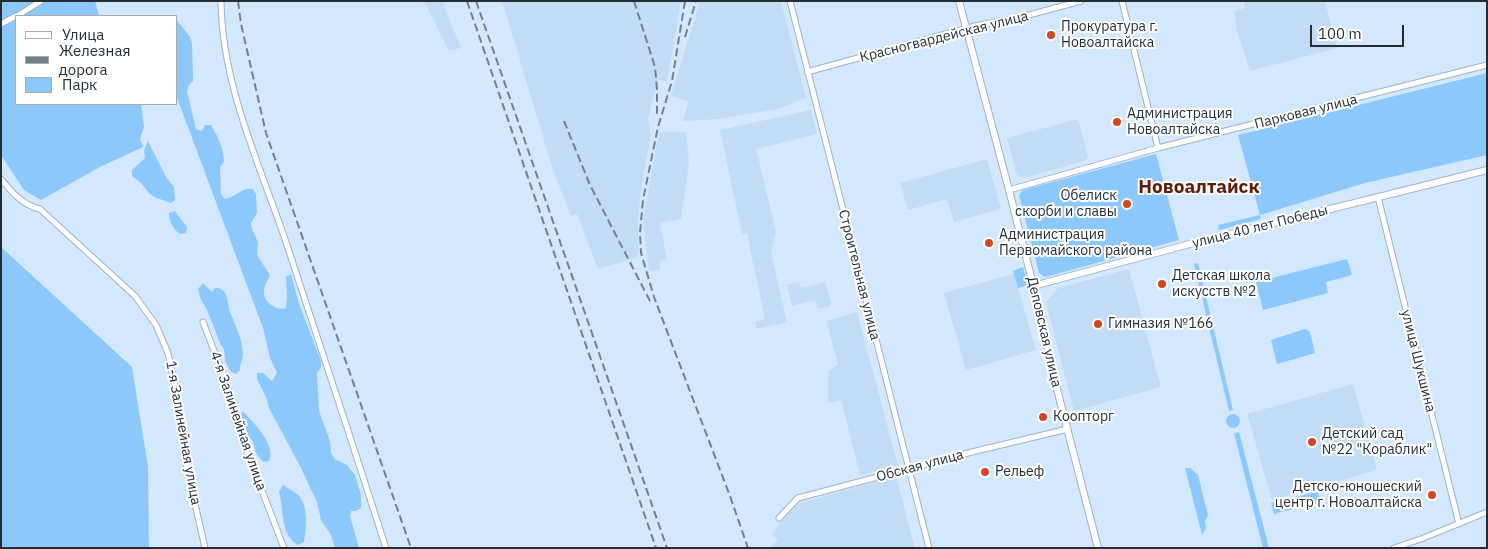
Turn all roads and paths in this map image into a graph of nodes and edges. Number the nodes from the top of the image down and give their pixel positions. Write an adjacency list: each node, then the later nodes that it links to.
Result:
1 (41, 1): 7 (street)
2 (221, 1): 27 (street)
3 (790, 1): 12 (street, Строительная улица)
4 (959, 1): 10 (street, Деповская улица)
5 (1081, 1): 10 (street, Красногвардейская улица)
6 (1122, 1): 13 (street)
7 (18, 15)
8 (15, 17): 9 (street)
9 (1, 24)
10 (966, 30): 12 (street, Красногвардейская улица); 16 (street, Деповская улица)
11 (1487, 66): 13 (street, Парковая улица)
12 (807, 72): 21 (street, Строительная улица)
13 (1158, 148): 16 (street, Парковая улица)
14 (1487, 170): 17 (street, улица 40 лет Победы)
15 (1, 179): 25 (street, 1-я Залинейная улица)
16 (1009, 190): 18 (street, Деповская улица)
17 (1378, 197): 18 (street, улица 40 лет Победы); 24 (street, улица Шукшина)
18 (1033, 286): 20 (street, Деповская улица)
19 (203, 322): 26 (street, 4-я Залинейная улица)
20 (1068, 428): 21 (street, Обская улица); 29 (street, Деповская улица)
21 (908, 469): 23 (street, Обская улица); 28 (street, Строительная улица)
22 (1487, 512): 24 (street)
23 (779, 518)
24 (1459, 524): 30 (street)
25 (204, 548)
26 (284, 548)
27 (386, 548)
28 (929, 548)
29 (1098, 548)
30 (1394, 548)

